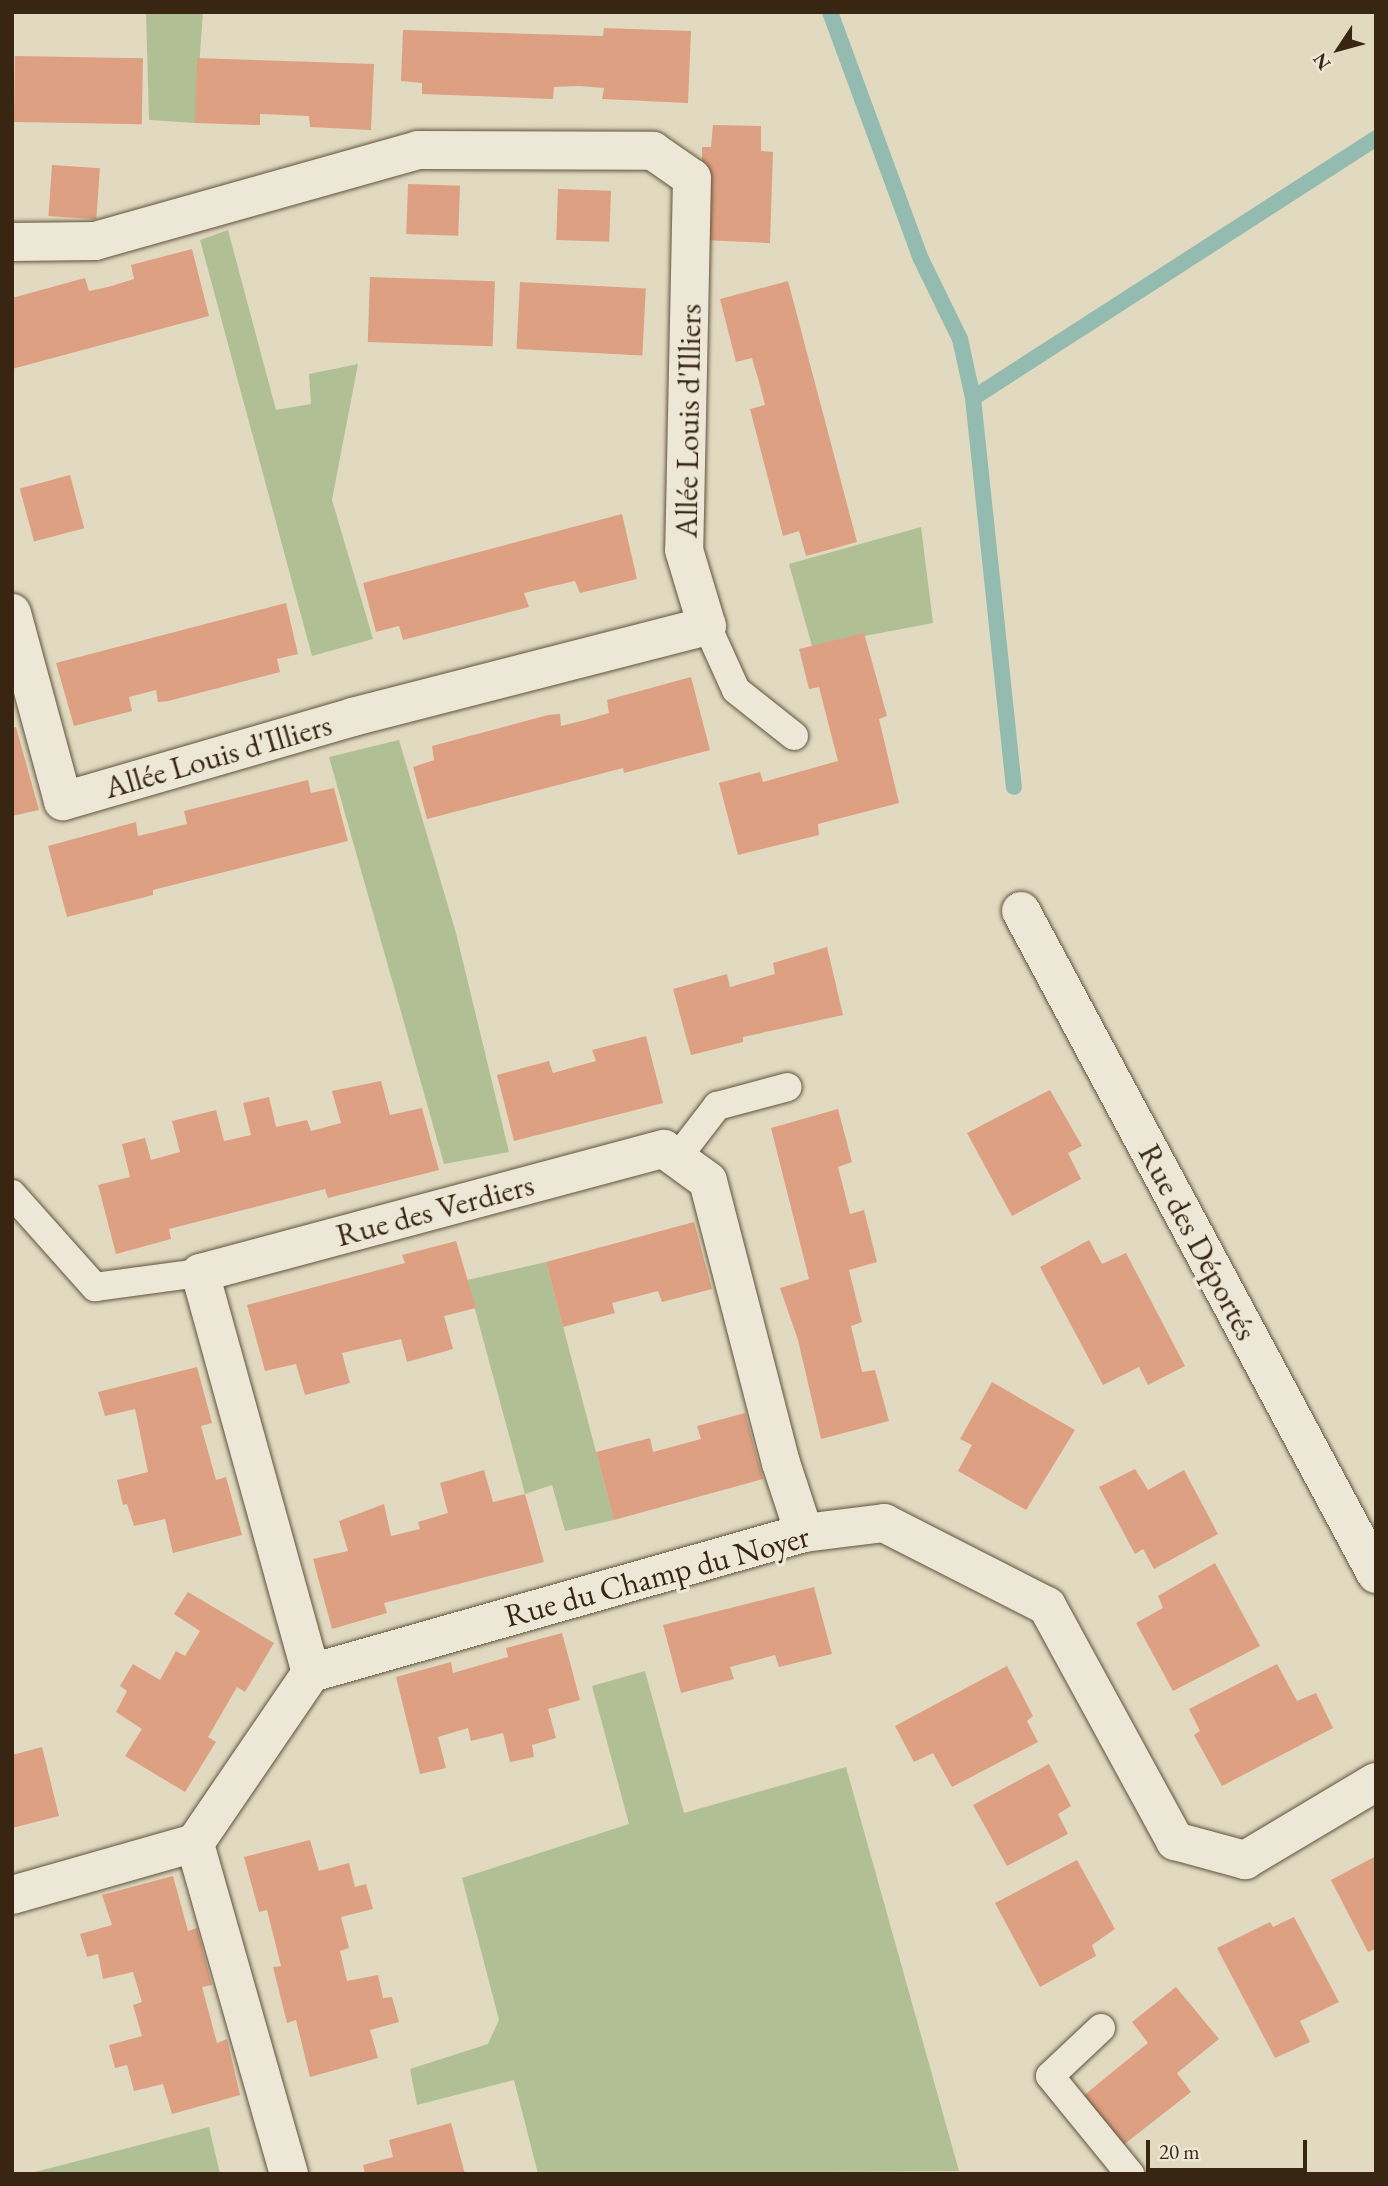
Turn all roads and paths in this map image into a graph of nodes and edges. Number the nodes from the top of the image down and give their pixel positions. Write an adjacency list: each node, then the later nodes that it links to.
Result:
1 (12, 242): 3 (street, Allée Louis d'Illiers)
2 (12, 613): 3 (street, Allée Louis d'Illiers)
3 (707, 626): 4 (lane)
4 (794, 736)
5 (1021, 911): 11 (street, Rue des Déportés)
6 (788, 1087): 7 (lane)
7 (677, 1158): 9 (street, Rue des Verdiers); 10 (street, Rue des Verdiers)
8 (12, 1194): 9 (lane)
9 (200, 1273): 12 (street)
10 (804, 1533): 12 (street, Rue du Champ du Noyer); 13 (street, Rue du Champ du Noyer)
11 (1376, 1574)
12 (311, 1673): 14 (street)
13 (1376, 1782)
14 (195, 1843): 15 (street); 17 (street)
15 (12, 1895)
16 (1101, 2028): 18 (lane)
17 (289, 2174)
18 (1130, 2174)

